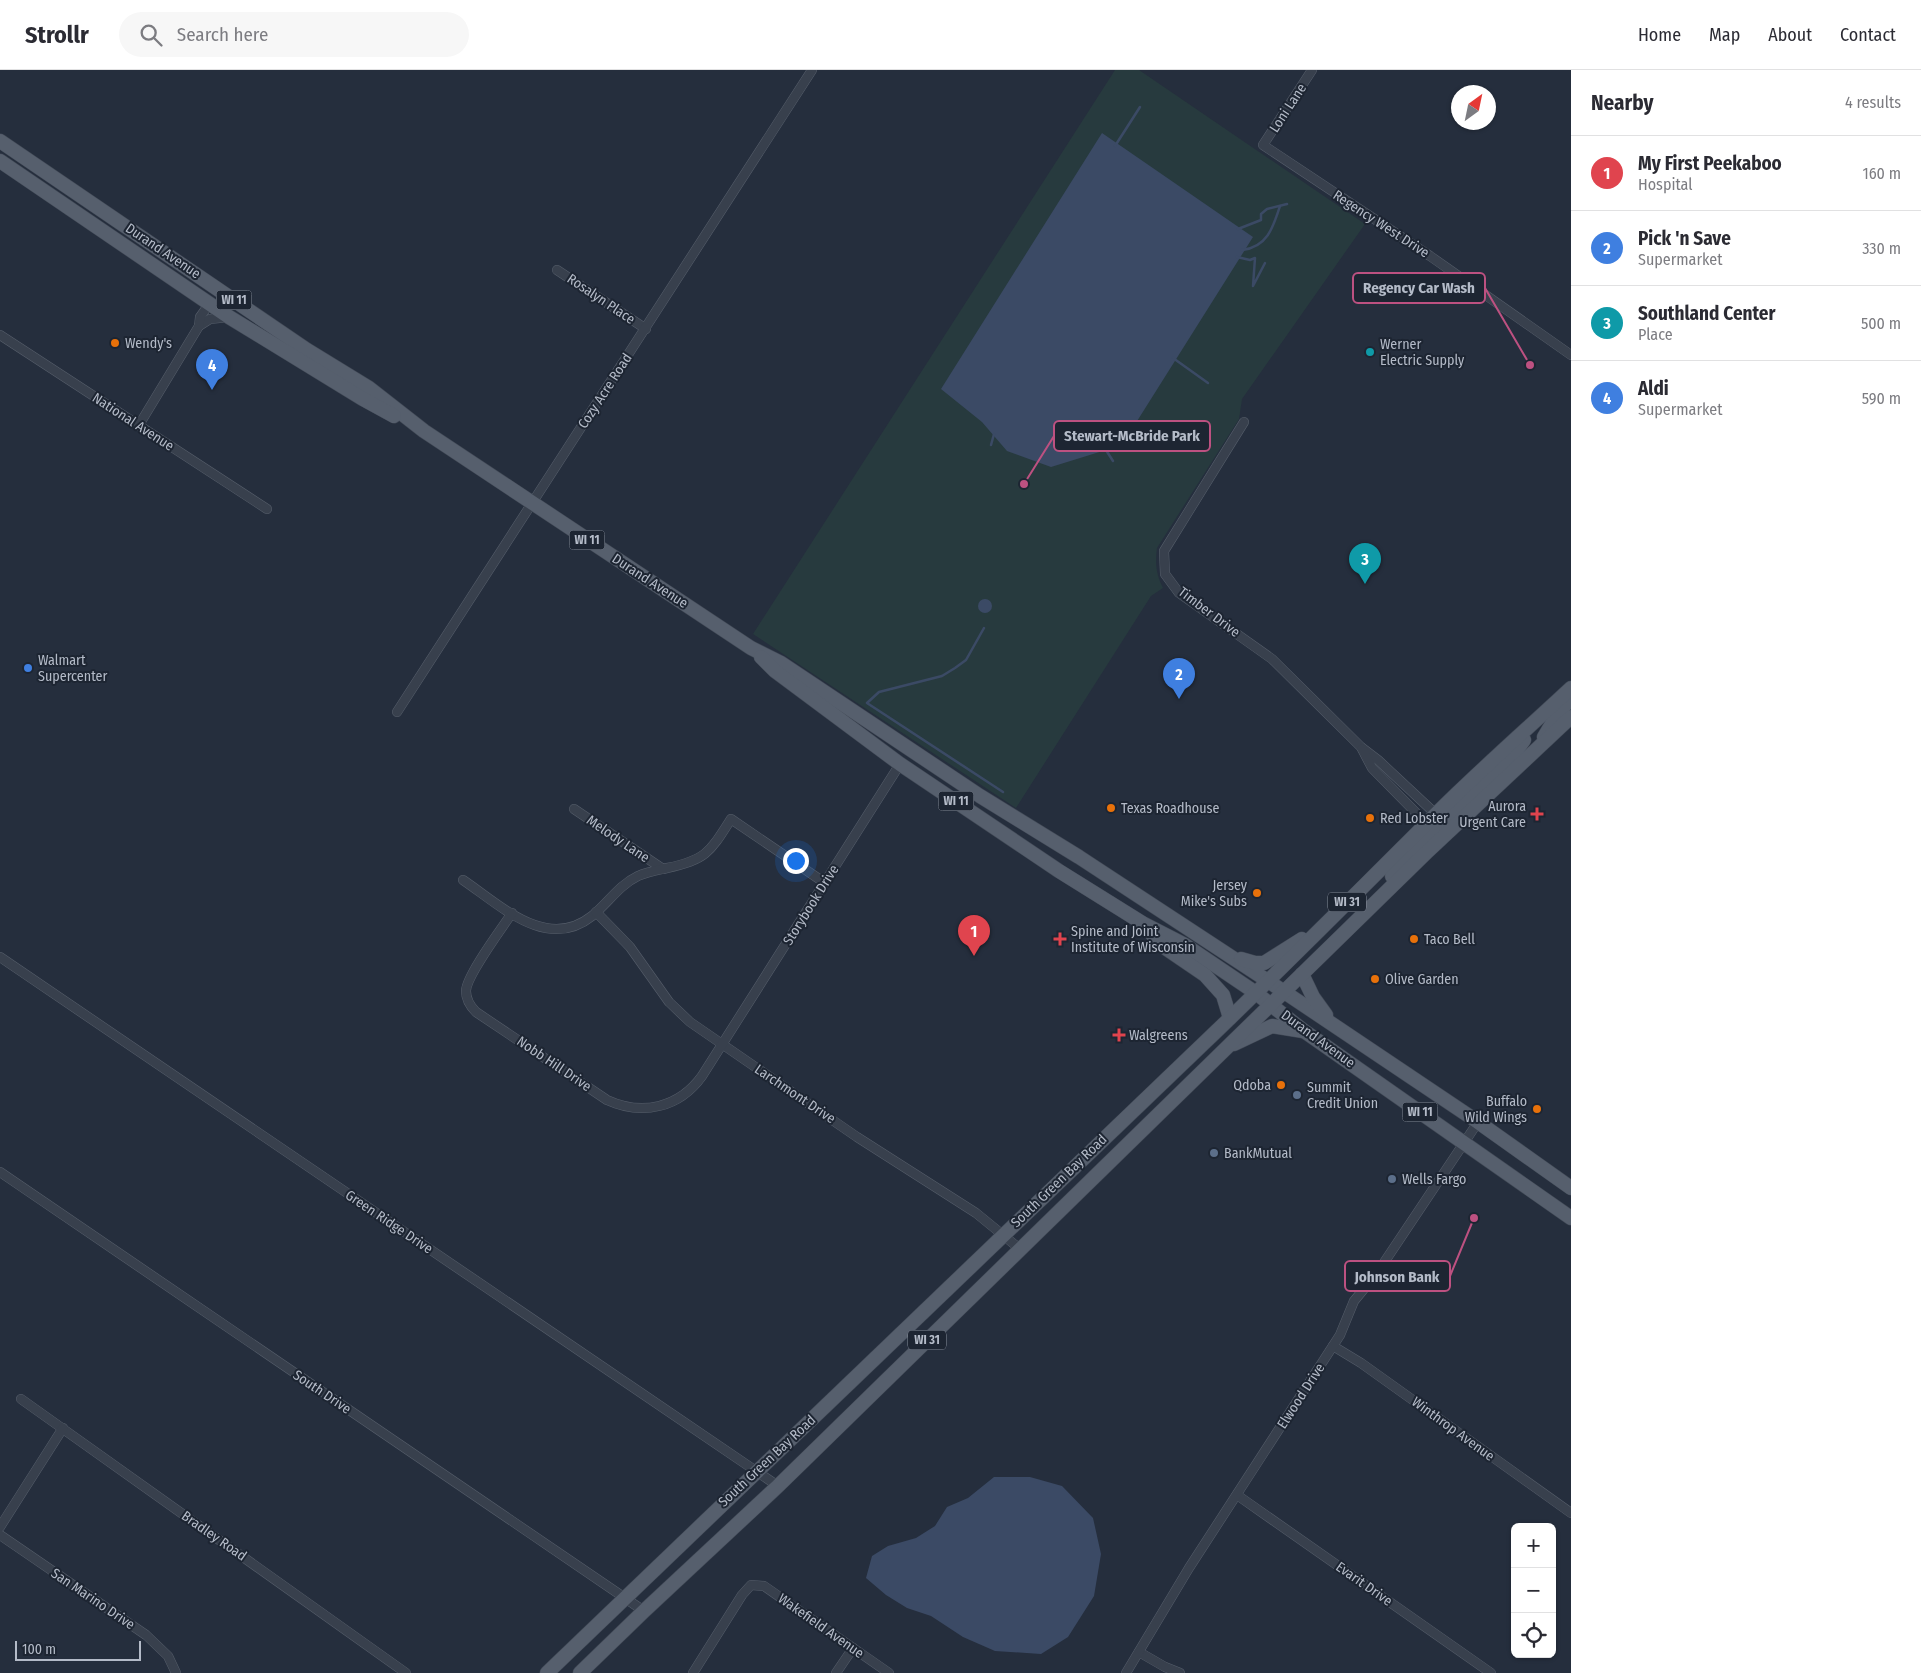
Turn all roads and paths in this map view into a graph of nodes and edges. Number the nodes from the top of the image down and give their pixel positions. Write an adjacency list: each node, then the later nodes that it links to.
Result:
1 (812, 70): 11 (street, Cozy Acre Road)
2 (1312, 70): 4 (street, Loni Lane)
3 (0, 141): 9 (main road, Durand Avenue / WI 11)
4 (1263, 145): 13 (street, Regency West Drive)
5 (0, 160): 7 (main road, Durand Avenue / WI 11)
6 (557, 270): 11 (street, Rosalyn Place)
7 (210, 302): 8 (main road, Durand Avenue / WI 11); 9 (main road); 10 (street)
8 (229, 316): 10 (street); 16 (main road, Durand Avenue / WI 11)
9 (259, 317): 16 (main road, Durand Avenue / WI 11)
10 (198, 326): 15 (street)
11 (646, 329): 17 (street, Cozy Acre Road)
12 (0, 335): 15 (street, National Avenue)
13 (1571, 355)
14 (1244, 422): 24 (street, Timber Drive)
15 (139, 425): 18 (street, National Avenue)
16 (424, 431): 17 (main road, Durand Avenue / WI 11)
17 (533, 503): 19 (main road, Durand Avenue / WI 11); 22 (street, Cozy Acre Road)
18 (267, 508)
19 (751, 648): 26 (main road, Durand Avenue / WI 11); 29 (main road, Durand Avenue / WI 11)
20 (1571, 688): 28 (main road, South Green Bay Road / WI 31)
21 (1571, 700): 25 (main road)
22 (397, 712)
23 (1571, 718): 25 (main road, South Green Bay Road / WI 31)
24 (1360, 747): 28 (street, Timber Drive); 28 (street, Timber Drive)
25 (1536, 751): 28 (main road, South Green Bay Road / WI 31)
26 (900, 764): 30 (main road, Durand Avenue / WI 11); 35 (street, Storybook Drive)
27 (574, 809): 32 (street, Melody Lane)
28 (1439, 826): 38 (main road, South Green Bay Road / WI 31); 42 (main road, South Green Bay Road / WI 31)
29 (1036, 831): 30 (main road); 31 (main road, Durand Avenue / WI 11)
30 (1011, 838): 33 (main road, Durand Avenue / WI 11)
31 (1079, 857): 33 (main road); 40 (main road, Durand Avenue / WI 11)
32 (663, 869): 35 (street); 36 (street)
33 (1059, 871): 39 (main road, Durand Avenue / WI 11)
34 (463, 880): 37 (street)
35 (825, 883): 50 (street, Storybook Drive)
36 (596, 912): 37 (street); 50 (street, Larchmont Drive)
37 (512, 913): 50 (street, Nobb Hill Drive)
38 (1329, 920): 40 (main road); 43 (main road, South Green Bay Road / WI 31)
39 (1144, 924): 45 (main road, Durand Avenue / WI 11); 47 (main road)
40 (1231, 957): 43 (main road, Durand Avenue / WI 11)
41 (0, 958): 62 (street, Green Ridge Drive)
42 (1302, 974): 44 (main road, South Green Bay Road / WI 31); 48 (main road)
43 (1268, 981): 44 (main road, Durand Avenue / WI 11); 45 (main road, South Green Bay Road / WI 31)
44 (1283, 991): 46 (main road, South Green Bay Road / WI 31); 48 (main road, Durand Avenue / WI 11)
45 (1256, 993): 46 (main road, Durand Avenue / WI 11); 47 (main road, South Green Bay Road / WI 31)
46 (1270, 1003): 49 (main road, Durand Avenue / WI 11); 51 (main road, South Green Bay Road / WI 31)
47 (1230, 1018): 57 (main road, South Green Bay Road / WI 31)
48 (1338, 1028): 52 (main road, Durand Avenue / WI 11)
49 (1304, 1032): 51 (main road); 53 (main road, Durand Avenue / WI 11)
50 (722, 1045): 57 (street, Larchmont Drive)
51 (1226, 1047): 58 (main road, South Green Bay Road / WI 31)
52 (1478, 1122): 53 (street, Elwood Drive); 55 (main road, Durand Avenue / WI 11)
53 (1464, 1142): 56 (main road, Durand Avenue / WI 11); 59 (street, Elwood Drive)
54 (0, 1172): 68 (street, South Drive)
55 (1571, 1188)
56 (1571, 1218)
57 (1002, 1234): 58 (street, Larchmont Drive); 62 (main road, South Green Bay Road / WI 31)
58 (1020, 1249): 63 (main road, South Green Bay Road / WI 31)
59 (1333, 1346): 64 (street, Elwood Drive); 65 (street, Winthrop Avenue)
60 (21, 1399): 61 (street, Bradley Road)
61 (63, 1428): 66 (street); 73 (street, Bradley Road)
62 (756, 1471): 63 (street, Green Ridge Drive); 68 (main road, South Green Bay Road / WI 31)
63 (778, 1486): 69 (main road, South Green Bay Road / WI 31)
64 (1237, 1495): 71 (street, Elwood Drive); 81 (street, Evarit Drive)
65 (1571, 1513)
66 (0, 1527)
67 (0, 1535): 72 (street, San Marino Drive)
68 (624, 1598): 69 (street, South Drive); 74 (main road, South Green Bay Road / WI 31)
69 (644, 1611): 75 (main road, South Green Bay Road / WI 31)
70 (853, 1648): 76 (street, Wakefield Avenue); 77 (street); 78 (street, Wakefield Avenue)
71 (1139, 1652): 79 (street, Elwood Drive); 80 (street)
72 (176, 1673)
73 (406, 1673)
74 (547, 1673)
75 (580, 1673)
76 (693, 1673)
77 (836, 1673)
78 (889, 1673)
79 (1126, 1673)
80 (1180, 1673)
81 (1491, 1673)

